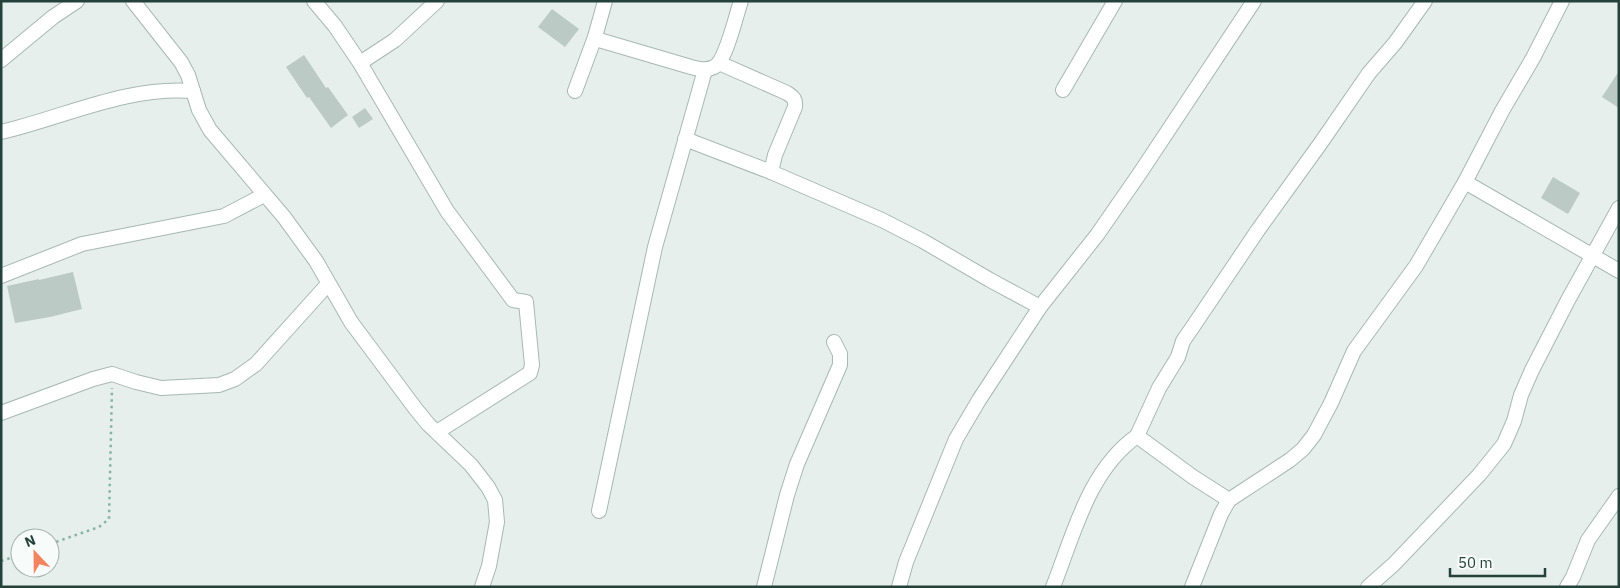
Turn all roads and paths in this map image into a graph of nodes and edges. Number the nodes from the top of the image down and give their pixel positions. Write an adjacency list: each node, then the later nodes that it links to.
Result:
1 (77, 1): 12 (street)
2 (133, 1): 17 (street)
3 (314, 1): 14 (street)
4 (437, 1): 14 (street)
5 (605, 1): 11 (street)
6 (741, 1): 13 (street)
7 (1115, 1): 16 (street)
8 (1254, 1): 29 (street)
9 (1425, 1): 34 (street)
10 (1562, 1): 22 (street)
11 (595, 37): 15 (street); 18 (street)
12 (1, 60)
13 (719, 62): 15 (street); 21 (street)
14 (360, 63): 33 (street)
15 (704, 70): 20 (street)
16 (1063, 90)
17 (193, 91): 19 (street); 23 (street)
18 (575, 91)
19 (1, 132)
20 (685, 139): 21 (street); 37 (street)
21 (771, 172): 29 (street)
22 (1466, 182): 25 (street); 36 (street)
23 (264, 195): 27 (street); 28 (street)
24 (1619, 208): 25 (street)
25 (1593, 256): 26 (street); 44 (street)
26 (1619, 271)
27 (1, 276)
28 (328, 284): 31 (street); 33 (street)
29 (1040, 307): 41 (street)
30 (834, 342): 40 (street)
31 (112, 374): 32 (street); 38 (path)
32 (1, 413)
33 (437, 432): 39 (street)
34 (1137, 436): 36 (street); 42 (street)
35 (1619, 496): 45 (street)
36 (1229, 500): 43 (street)
37 (599, 511)
38 (60, 541)
39 (482, 587)
40 (764, 587)
41 (899, 587)
42 (1052, 587)
43 (1192, 587)
44 (1368, 587)
45 (1567, 587)

